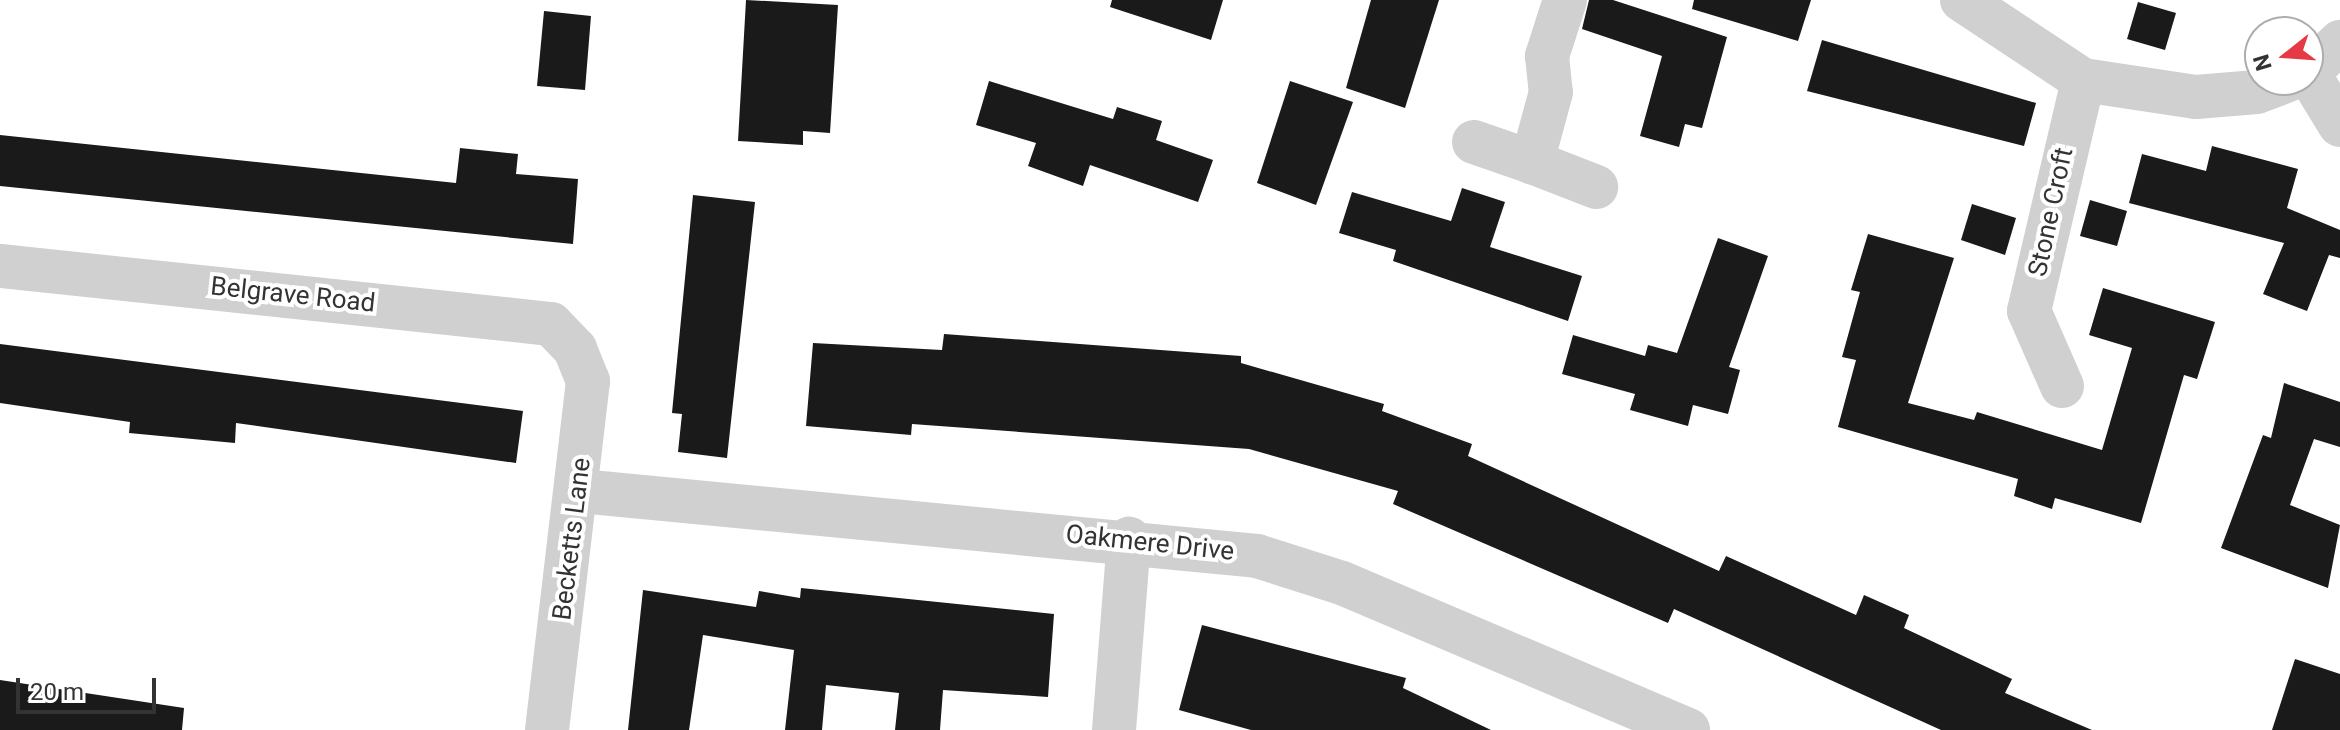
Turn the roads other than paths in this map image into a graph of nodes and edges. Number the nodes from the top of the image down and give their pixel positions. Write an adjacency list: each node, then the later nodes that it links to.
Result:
1 (1565, 0): 10 (street)
2 (1962, 0): 5 (street)
3 (2340, 42): 4 (street)
4 (2324, 58)
5 (2083, 80): 6 (street); 14 (street, Stone Croft)
6 (2244, 93)
7 (2322, 96): 8 (street)
8 (2340, 125)
9 (1474, 142): 10 (street)
10 (1532, 162): 11 (street)
11 (1596, 187)
12 (0, 266): 13 (street, Belgrave Road)
13 (575, 349): 15 (street, Becketts Lane)
14 (2062, 386)
15 (580, 491): 16 (street, Oakmere Drive); 17 (street, Becketts Lane)
16 (1129, 539): 18 (street); 19 (street, Oakmere Drive)
17 (547, 730)
18 (1114, 730)
19 (1688, 730)

